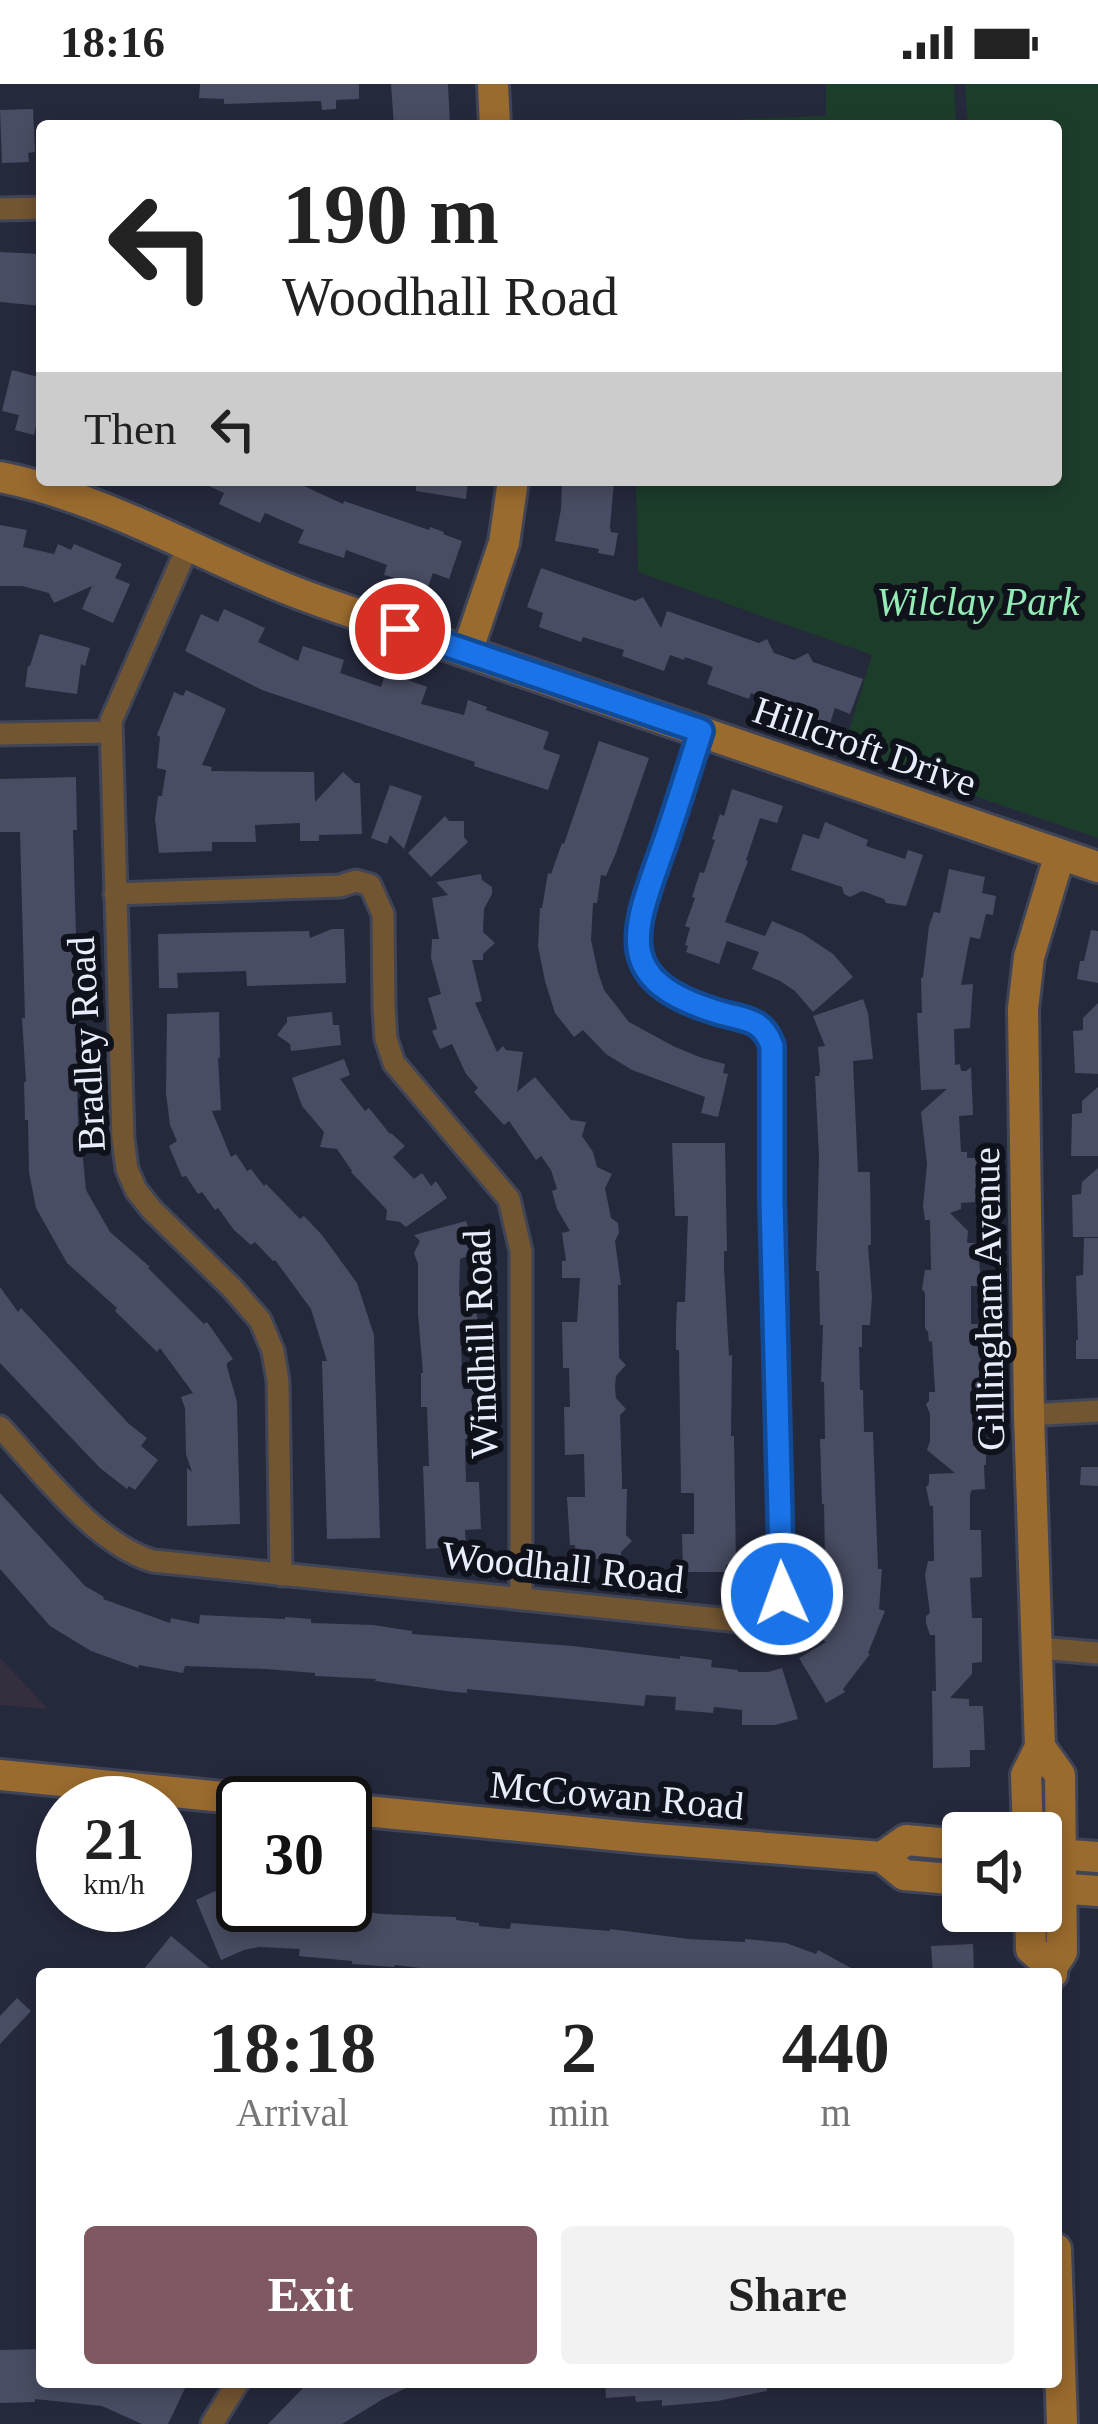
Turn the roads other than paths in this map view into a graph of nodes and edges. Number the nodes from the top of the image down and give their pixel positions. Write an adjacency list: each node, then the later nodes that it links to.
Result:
1 (493, 84): 2 (street)
2 (495, 120)
3 (36, 208): 4 (street)
4 (0, 209)
5 (0, 477): 7 (street, Hillcroft Drive)
6 (512, 486): 8 (street)
7 (189, 544): 8 (street, Hillcroft Drive); 10 (street, Bradley Road)
8 (467, 652): 9 (street, Hillcroft Drive)
9 (701, 731): 12 (street, Hillcroft Drive); 19 (street, Woodhall Road)
10 (110, 733): 11 (street); 14 (street, Bradley Road)
11 (0, 734)
12 (1060, 854): 13 (street, Hillcroft Drive); 16 (street, Gillingham Avenue)
13 (1098, 867)
14 (115, 894): 18 (street, Bradley Road); 19 (street, Windhill Road)
15 (1098, 1411): 16 (street)
16 (1028, 1415): 20 (street, Gillingham Avenue)
17 (0, 1427): 18 (street, Woodhall Road)
18 (281, 1574): 19 (street, Woodhall Road)
19 (521, 1599)
20 (1039, 1648): 21 (street); 22 (street, Gillingham Avenue)
21 (1098, 1653)
22 (1040, 1748): 26 (street, Gillingham Avenue); 27 (street, Gillingham Avenue)
23 (0, 1775): 24 (street)
24 (216, 1796)
25 (372, 1812): 30 (street, McCowan Road)
26 (1027, 1812)
27 (1056, 1812)
28 (942, 1843): 30 (street, McCowan Road)
29 (1062, 1854): 31 (street)
30 (882, 1857): 32 (street, McCowan Road)
31 (1098, 1857)
32 (942, 1878)
33 (1062, 1888): 34 (street)
34 (1098, 1891)
35 (1031, 1932): 37 (street)
36 (1059, 1932): 38 (street, Gillingham Avenue)
37 (1049, 1968)
38 (1054, 1968)
39 (234, 2388): 41 (street)
40 (1061, 2388): 42 (street)
41 (212, 2424)
42 (1062, 2424)

